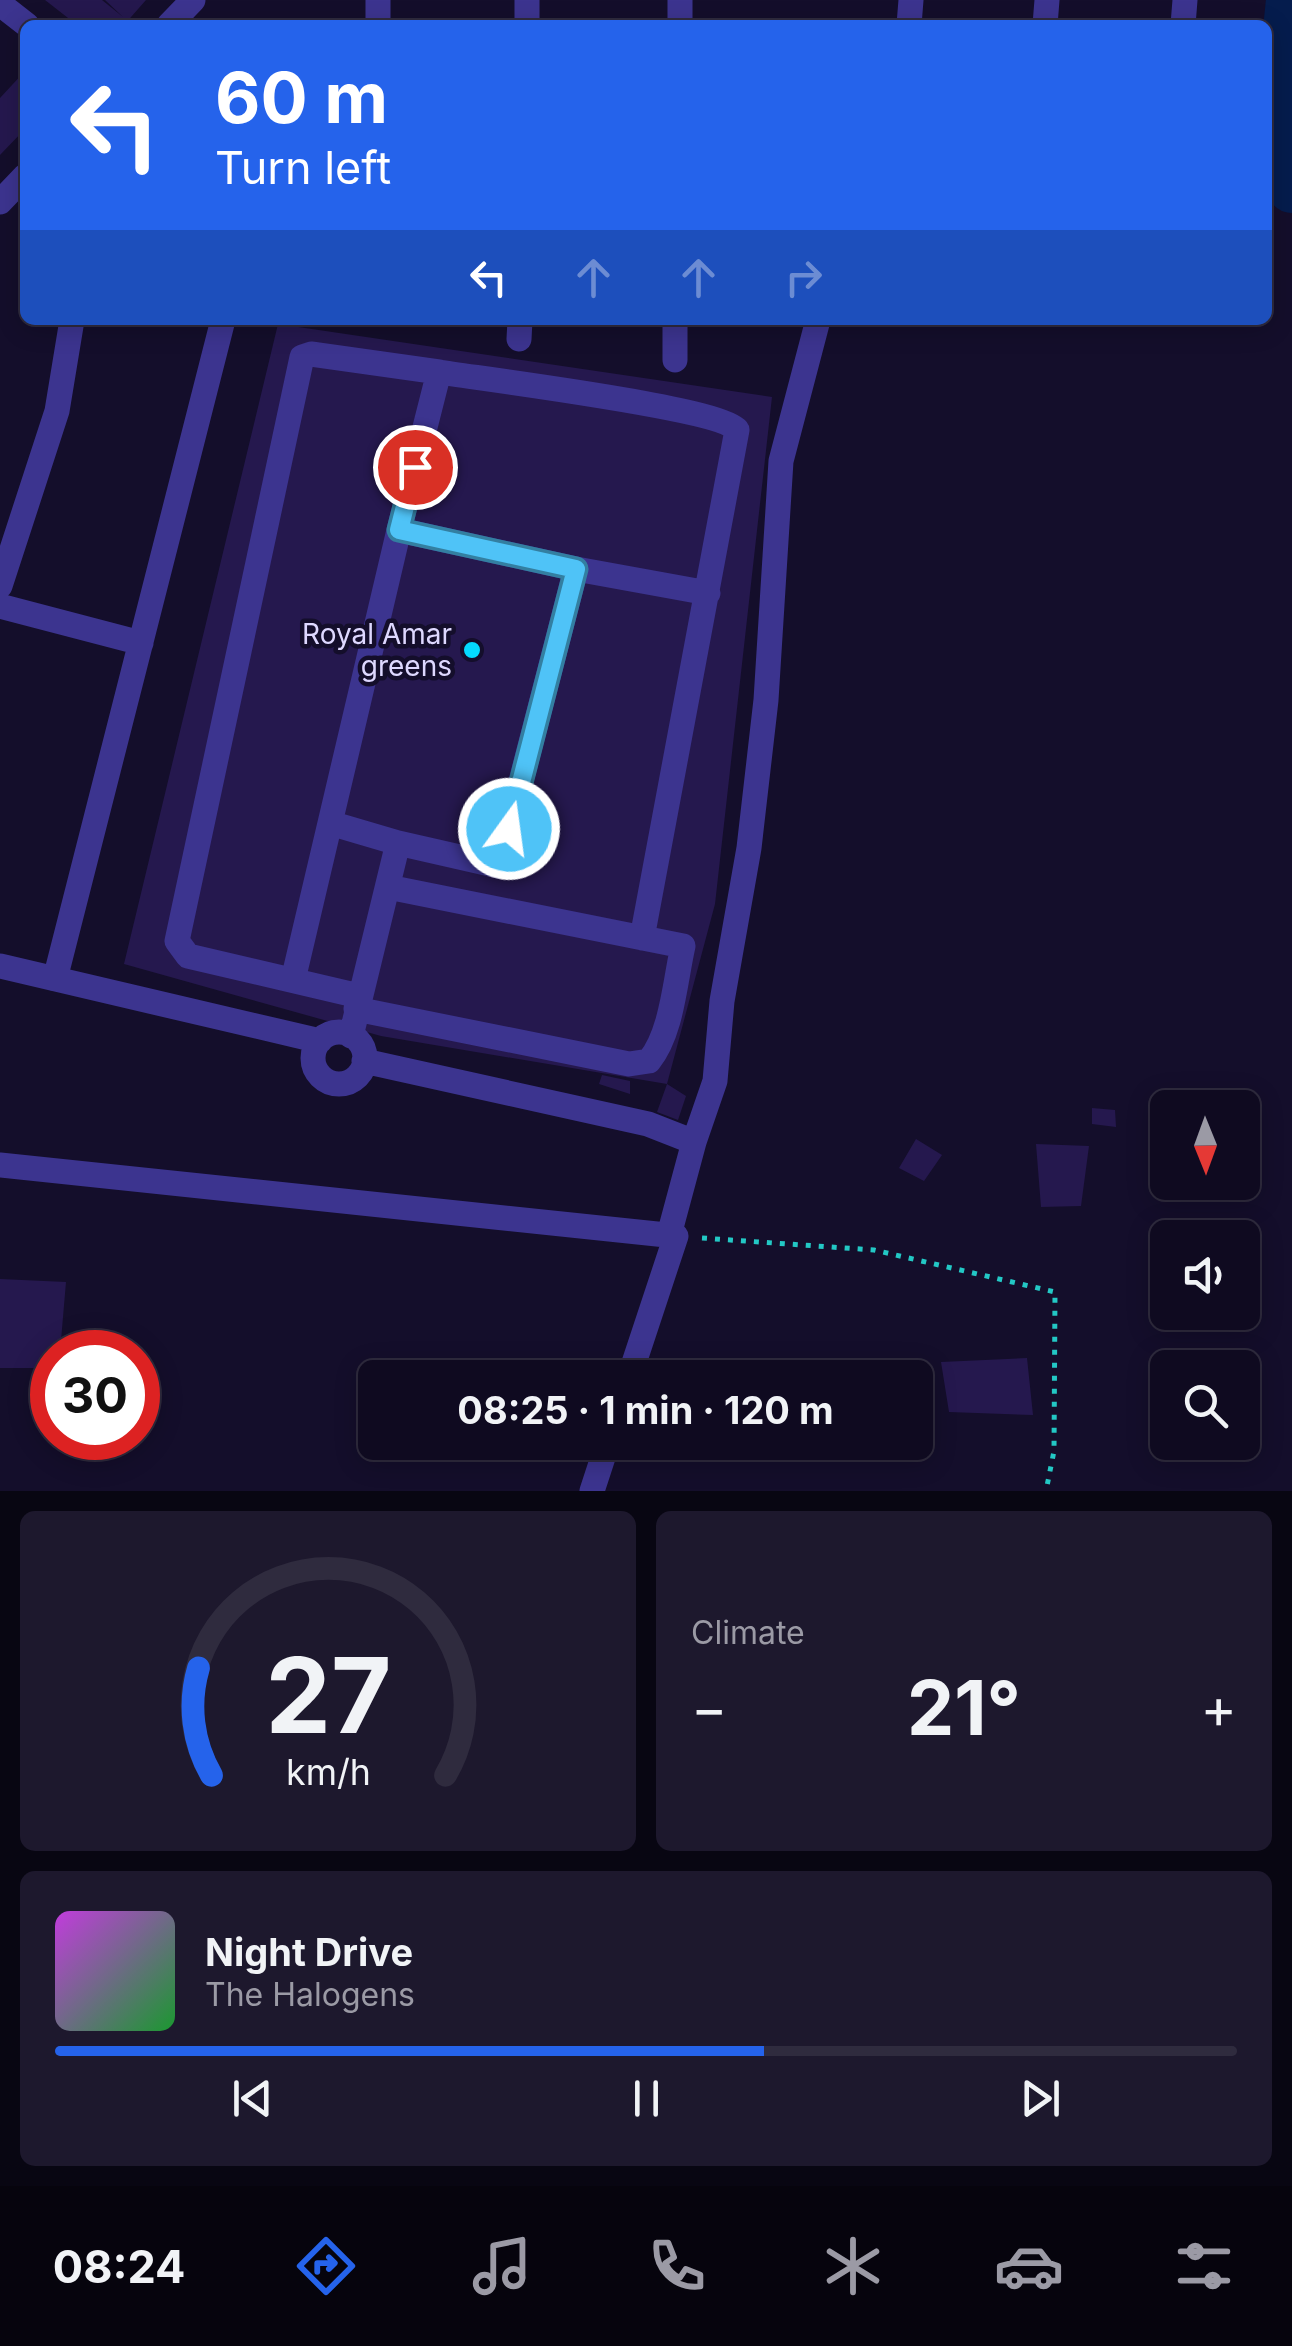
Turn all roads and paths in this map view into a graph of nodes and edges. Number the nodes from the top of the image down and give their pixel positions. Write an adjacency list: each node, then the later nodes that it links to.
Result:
1 (193, 0): 4 (street)
2 (0, 4): 3 (street)
3 (20, 20)
4 (174, 20)
5 (20, 181): 6 (street)
6 (0, 202)
7 (71, 325): 15 (street)
8 (222, 325): 18 (street)
9 (675, 325): 11 (street)
10 (817, 325): 30 (street)
11 (675, 360)
12 (439, 372): 13 (street); 16 (street); 25 (street)
13 (399, 530): 14 (street); 19 (street)
14 (576, 569): 16 (street); 20 (street)
15 (0, 586)
16 (708, 593): 22 (street)
17 (0, 606): 18 (street)
18 (141, 643): 24 (street)
19 (330, 823): 20 (street); 25 (street)
20 (398, 843): 21 (street)
21 (388, 887): 22 (street); 26 (street)
22 (642, 938): 26 (street)
23 (0, 966): 24 (street)
24 (55, 979): 28 (street)
25 (293, 980): 26 (street)
26 (358, 1003): 27 (street)
27 (352, 1036): 28 (street); 29 (street)
28 (320, 1041): 29 (street)
29 (364, 1060): 30 (street)
30 (694, 1142): 32 (street)
31 (0, 1165): 32 (street)
32 (673, 1236): 33 (street); 36 (path)
33 (635, 1360)
34 (602, 1460): 35 (street)
35 (592, 1491)
36 (1046, 1491)

